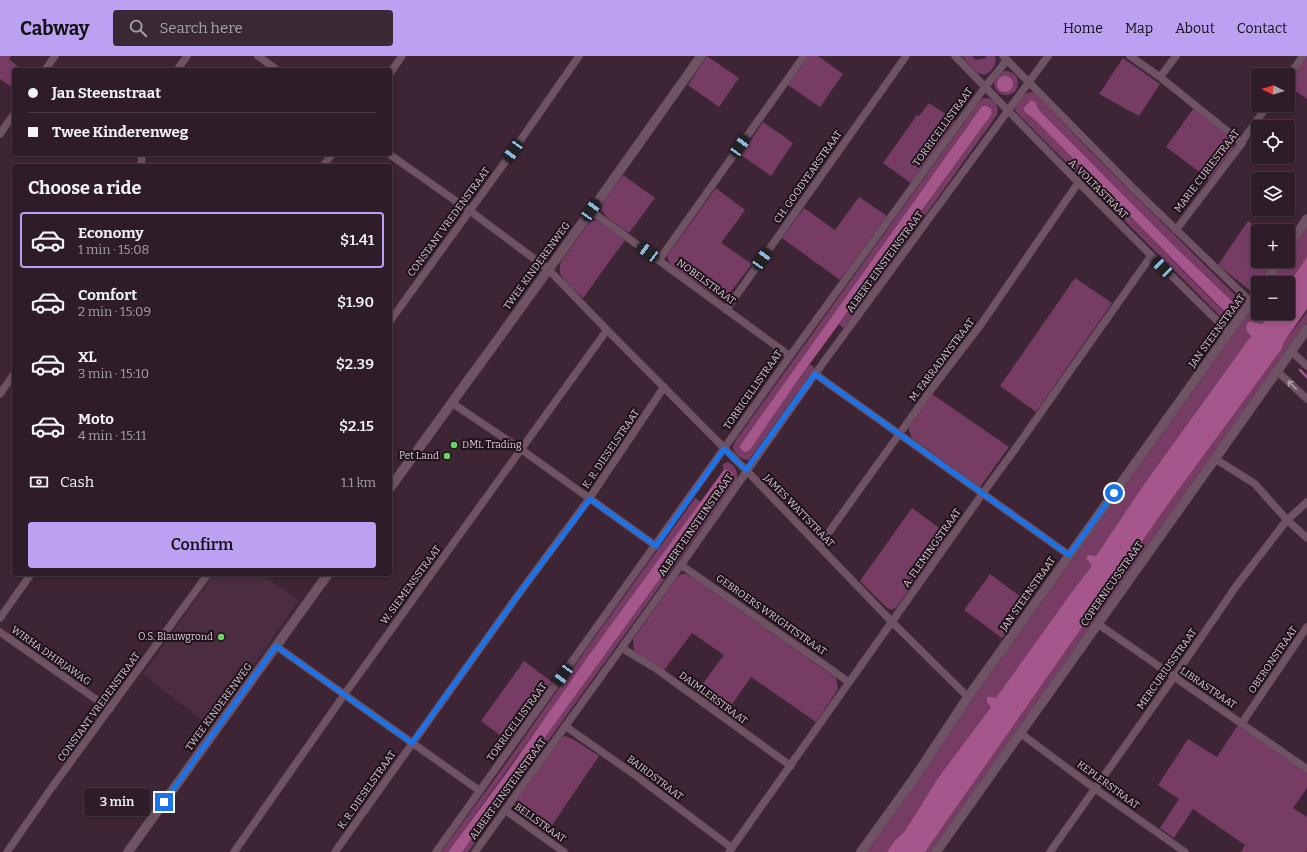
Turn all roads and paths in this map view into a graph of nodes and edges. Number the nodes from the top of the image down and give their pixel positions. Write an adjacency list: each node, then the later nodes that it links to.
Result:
1 (55, 56): 15 (street)
2 (187, 56): 16 (street)
3 (258, 56): 17 (street)
4 (402, 56): 19 (street)
5 (579, 56): 31 (street, CONSTANT VREDENSTRAAT)
6 (701, 56): 30 (street, TWEE KINDERENWEG)
7 (804, 56): 36 (street)
8 (906, 56): 39 (street, CH. GOODYEARSTRAAT)
9 (955, 56): 22 (street, A. VOLTASTRAAT)
10 (1048, 56): 21 (street, ALBERT EINSTEINSTRAAT)
11 (1130, 56): 20 (street)
12 (1176, 56): 20 (street)
13 (1303, 56): 18 (street)
14 (1005, 58): 21 (street); 22 (street, TORRICELLISTRAAT)
15 (46, 68)
16 (178, 68)
17 (275, 68)
18 (1294, 68)
19 (392, 70)
20 (1160, 77): 27 (street)
21 (1029, 82): 23 (street, ALBERT EINSTEINSTRAAT); 33 (street)
22 (985, 87): 23 (street, A. VOLTASTRAAT); 45 (street, TORRICELLISTRAAT)
23 (1007, 111): 29 (street, A. VOLTASTRAAT); 48 (street, ALBERT EINSTEINSTRAAT)
24 (1263, 112): 27 (street, MARIE CURIESTRAAT)
25 (12, 117): 26 (street)
26 (0, 134)
27 (1242, 143): 33 (street, MARIE CURIESTRAAT)
28 (392, 156): 31 (street, JAMES WATTSTRAAT)
29 (1078, 183): 35 (street, A. VOLTASTRAAT); 54 (street, M. FARRADAYSTRAAT)
30 (591, 210): 36 (street, NOBELSTRAAT); 37 (street, TWEE KINDERENWEG)
31 (470, 211): 37 (street, JAMES WATTSTRAAT); 40 (street, CONSTANT VREDENSTRAAT)
32 (1307, 219): 34 (street)
33 (1176, 230): 38 (street)
34 (1295, 237)
35 (1151, 256): 43 (street, A. VOLTASTRAAT); 60 (street, A. FLEMINGSTRAAT)
36 (659, 260): 39 (street, NOBELSTRAAT)
37 (548, 269): 42 (street, JAMES WATTSTRAAT); 53 (street, TWEE KINDERENWEG)
38 (1251, 302): 43 (street, JAN STEENSTRAAT)
39 (726, 310): 45 (street, NOBELSTRAAT)
40 (392, 318)
41 (1307, 329): 44 (street, COPERNICUSSTRAAT)
42 (607, 330): 50 (street, JAMES WATTSTRAAT); 56 (street, W. SIEMENSSTRAAT)
43 (1230, 333): 67 (street, JAN STEENSTRAAT)
44 (1291, 351): 46 (street); 47 (street, COPERNICUSSTRAAT)
45 (790, 356): 55 (street, TORRICELLISTRAAT)
46 (1307, 366)
47 (1276, 370): 52 (street, one-way to 47); 57 (street, COPERNICUSSTRAAT)
48 (815, 374): 54 (street); 58 (street, ALBERT EINSTEINSTRAAT)
49 (12, 377): 51 (street)
50 (664, 387): 55 (street, JAMES WATTSTRAAT); 61 (street, K. R. DIESELSTRAAT)
51 (0, 394)
52 (1307, 400)
53 (452, 403): 56 (street); 59 (street, TWEE KINDERENWEG)
54 (899, 434): 60 (street); 66 (street, M. FARRADAYSTRAAT)
55 (724, 449): 58 (street, JAMES WATTSTRAAT); 65 (street, TORRICELLISTRAAT)
56 (522, 450): 61 (street); 81 (street, W. SIEMENSSTRAAT)
57 (1214, 458): 63 (street); 74 (street, COPERNICUSSTRAAT)
58 (746, 470): 66 (street, JAMES WATTSTRAAT); 68 (street, ALBERT EINSTEINSTRAAT)
59 (392, 485)
60 (983, 493): 67 (street); 73 (street, A. FLEMINGSTRAAT)
61 (590, 499): 65 (street); 87 (street, K. R. DIESELSTRAAT)
62 (1307, 502): 63 (street, MERCURIUSSTRAAT)
63 (1287, 520): 64 (street); 79 (street, MERCURIUSSTRAAT)
64 (1307, 538)
65 (656, 546): 91 (street, TORRICELLISTRAAT)
66 (819, 546): 73 (street, JAMES WATTSTRAAT)
67 (1069, 555): 82 (street, JAN STEENSTRAAT)
68 (681, 565): 78 (street, ALBERT EINSTEINSTRAAT); 80 (street, GEBROERS WRIGHTSTRAAT)
69 (31, 576): 72 (street)
70 (207, 576): 83 (street, CONSTANT VREDENSTRAAT)
71 (327, 576): 77 (street, TWEE KINDERENWEG)
72 (0, 618)
73 (892, 622): 80 (street, A. FLEMINGSTRAAT); 82 (street, JAMES WATTSTRAAT)
74 (1098, 624): 79 (street, LIBRASTRAAT); 86 (street, COPERNICUSSTRAAT)
75 (1307, 627): 84 (street, OBERONSTRAAT)
76 (0, 632): 83 (street, WIRHA DHIRJAWAG)
77 (276, 646): 81 (street); 96 (street, TWEE KINDERENWEG)
78 (622, 648): 85 (street, ALBERT EINSTEINSTRAAT); 88 (street, DAIMLERSTRAAT)
79 (1174, 677): 84 (street, LIBRASTRAAT); 90 (street, MERCURIUSSTRAAT)
80 (849, 682): 88 (street, A. FLEMINGSTRAAT)
81 (344, 695): 87 (street); 97 (street, W. SIEMENSSTRAAT)
82 (968, 697): 102 (street, JAN STEENSTRAAT)
83 (110, 709): 95 (street, CONSTANT VREDENSTRAAT)
84 (1242, 723): 89 (street, LIBRASTRAAT)
85 (565, 726): 92 (street, ALBERT EINSTEINSTRAAT); 93 (street, BAIRDSTRAAT)
86 (1020, 733): 90 (street, KEPLERSTRAAT); 103 (street, COPERNICUSSTRAAT)
87 (412, 743): 91 (street); 98 (street, K. R. DIESELSTRAAT)
88 (791, 766): 93 (street, A. FLEMINGSTRAAT)
89 (1307, 769)
90 (1094, 788): 94 (street, MERCURIUSSTRAAT); 104 (street, KEPLERSTRAAT)
91 (480, 791): 99 (street, TORRICELLISTRAAT)
92 (505, 810): 100 (street, ALBERT EINSTEINSTRAAT); 101 (street, BELLSTRAAT)
93 (731, 850)
94 (1052, 851)
95 (7, 852)
96 (128, 852)
97 (234, 852)
98 (335, 852)
99 (436, 852)
100 (475, 852)
101 (564, 852)
102 (861, 852)
103 (936, 852)
104 (1185, 852)

